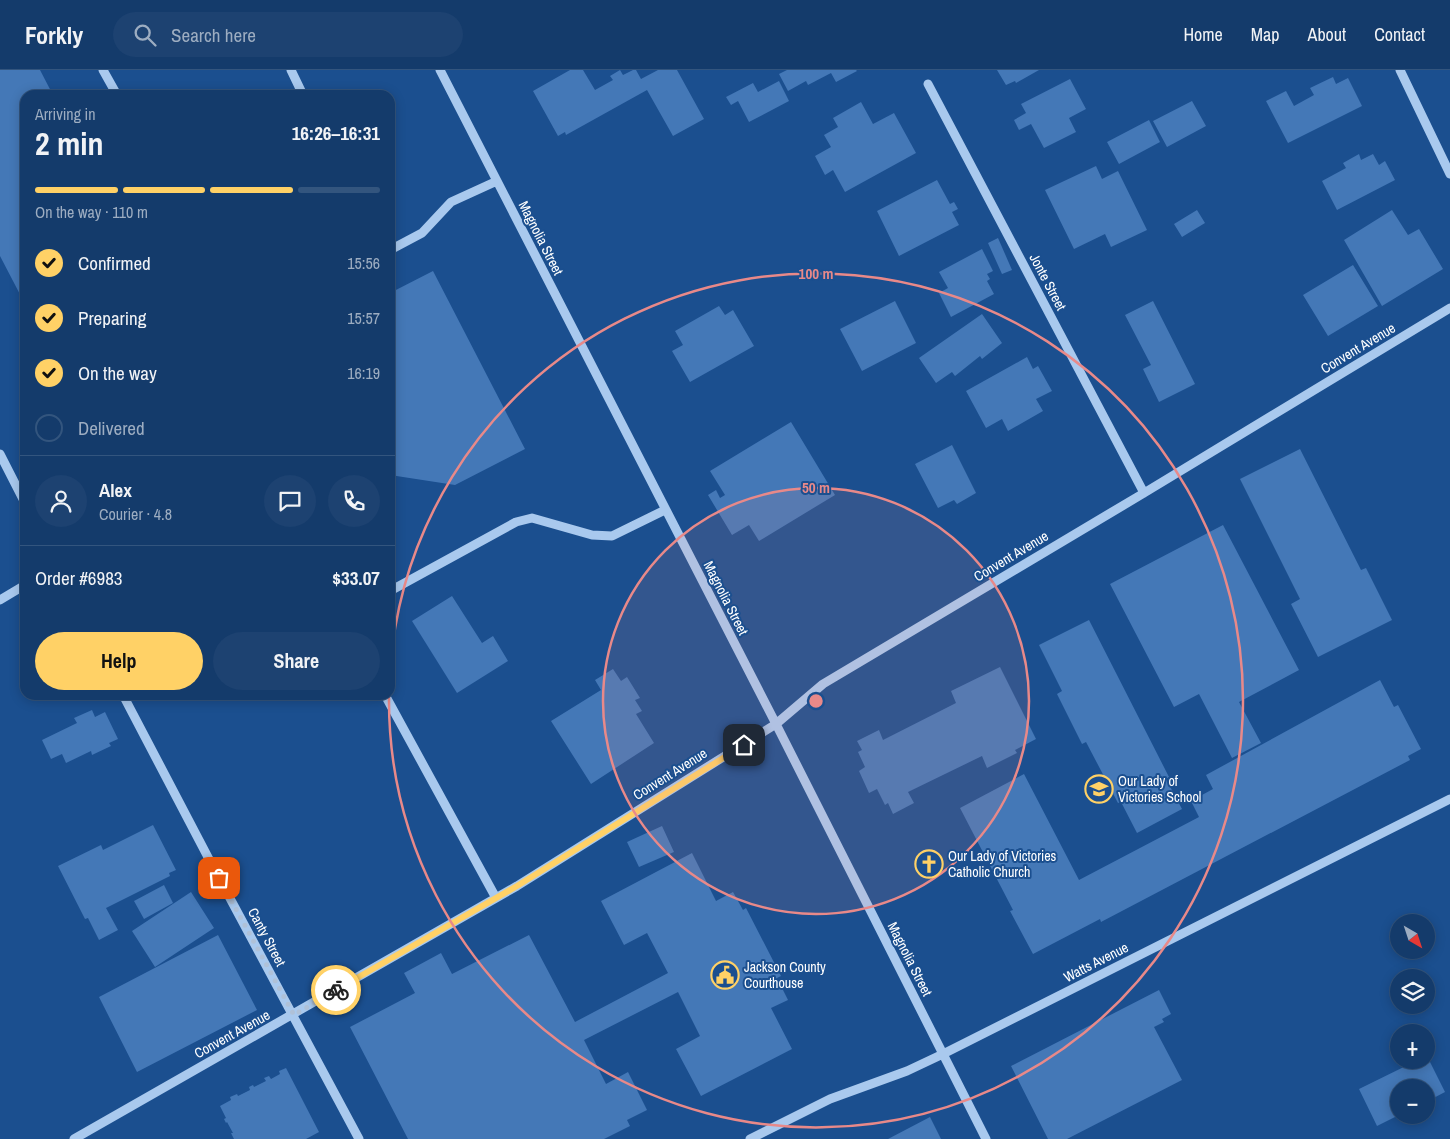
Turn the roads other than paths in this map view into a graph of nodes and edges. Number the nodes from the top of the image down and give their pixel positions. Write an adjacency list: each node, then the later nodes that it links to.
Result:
1 (104, 70): 6 (street)
2 (291, 70): 7 (street)
3 (440, 70): 9 (street, Magnolia Street)
4 (1400, 70): 8 (street)
5 (928, 84): 14 (street, Jonte Street)
6 (114, 90)
7 (301, 90)
8 (1450, 174)
9 (497, 182): 10 (street); 15 (street, Magnolia Street)
10 (395, 247)
11 (1450, 308): 14 (street, Convent Avenue)
12 (0, 454): 13 (street)
13 (20, 493)
14 (1144, 493): 21 (street, Convent Avenue)
15 (665, 510): 16 (street); 21 (street, Magnolia Street)
16 (395, 587)
17 (20, 588): 18 (street)
18 (0, 600)
19 (127, 700): 24 (street, Canty Street)
20 (388, 700): 23 (street)
21 (776, 724): 23 (street, Convent Avenue); 25 (street, Magnolia Street)
22 (1450, 799): 25 (street, Watts Avenue)
23 (496, 898): 24 (street, Convent Avenue)
24 (294, 1015): 26 (street, Convent Avenue); 27 (street, Canty Street)
25 (943, 1054): 28 (street, Watts Avenue); 29 (street, Magnolia Street)
26 (74, 1139)
27 (360, 1139)
28 (750, 1139)
29 (986, 1139)

